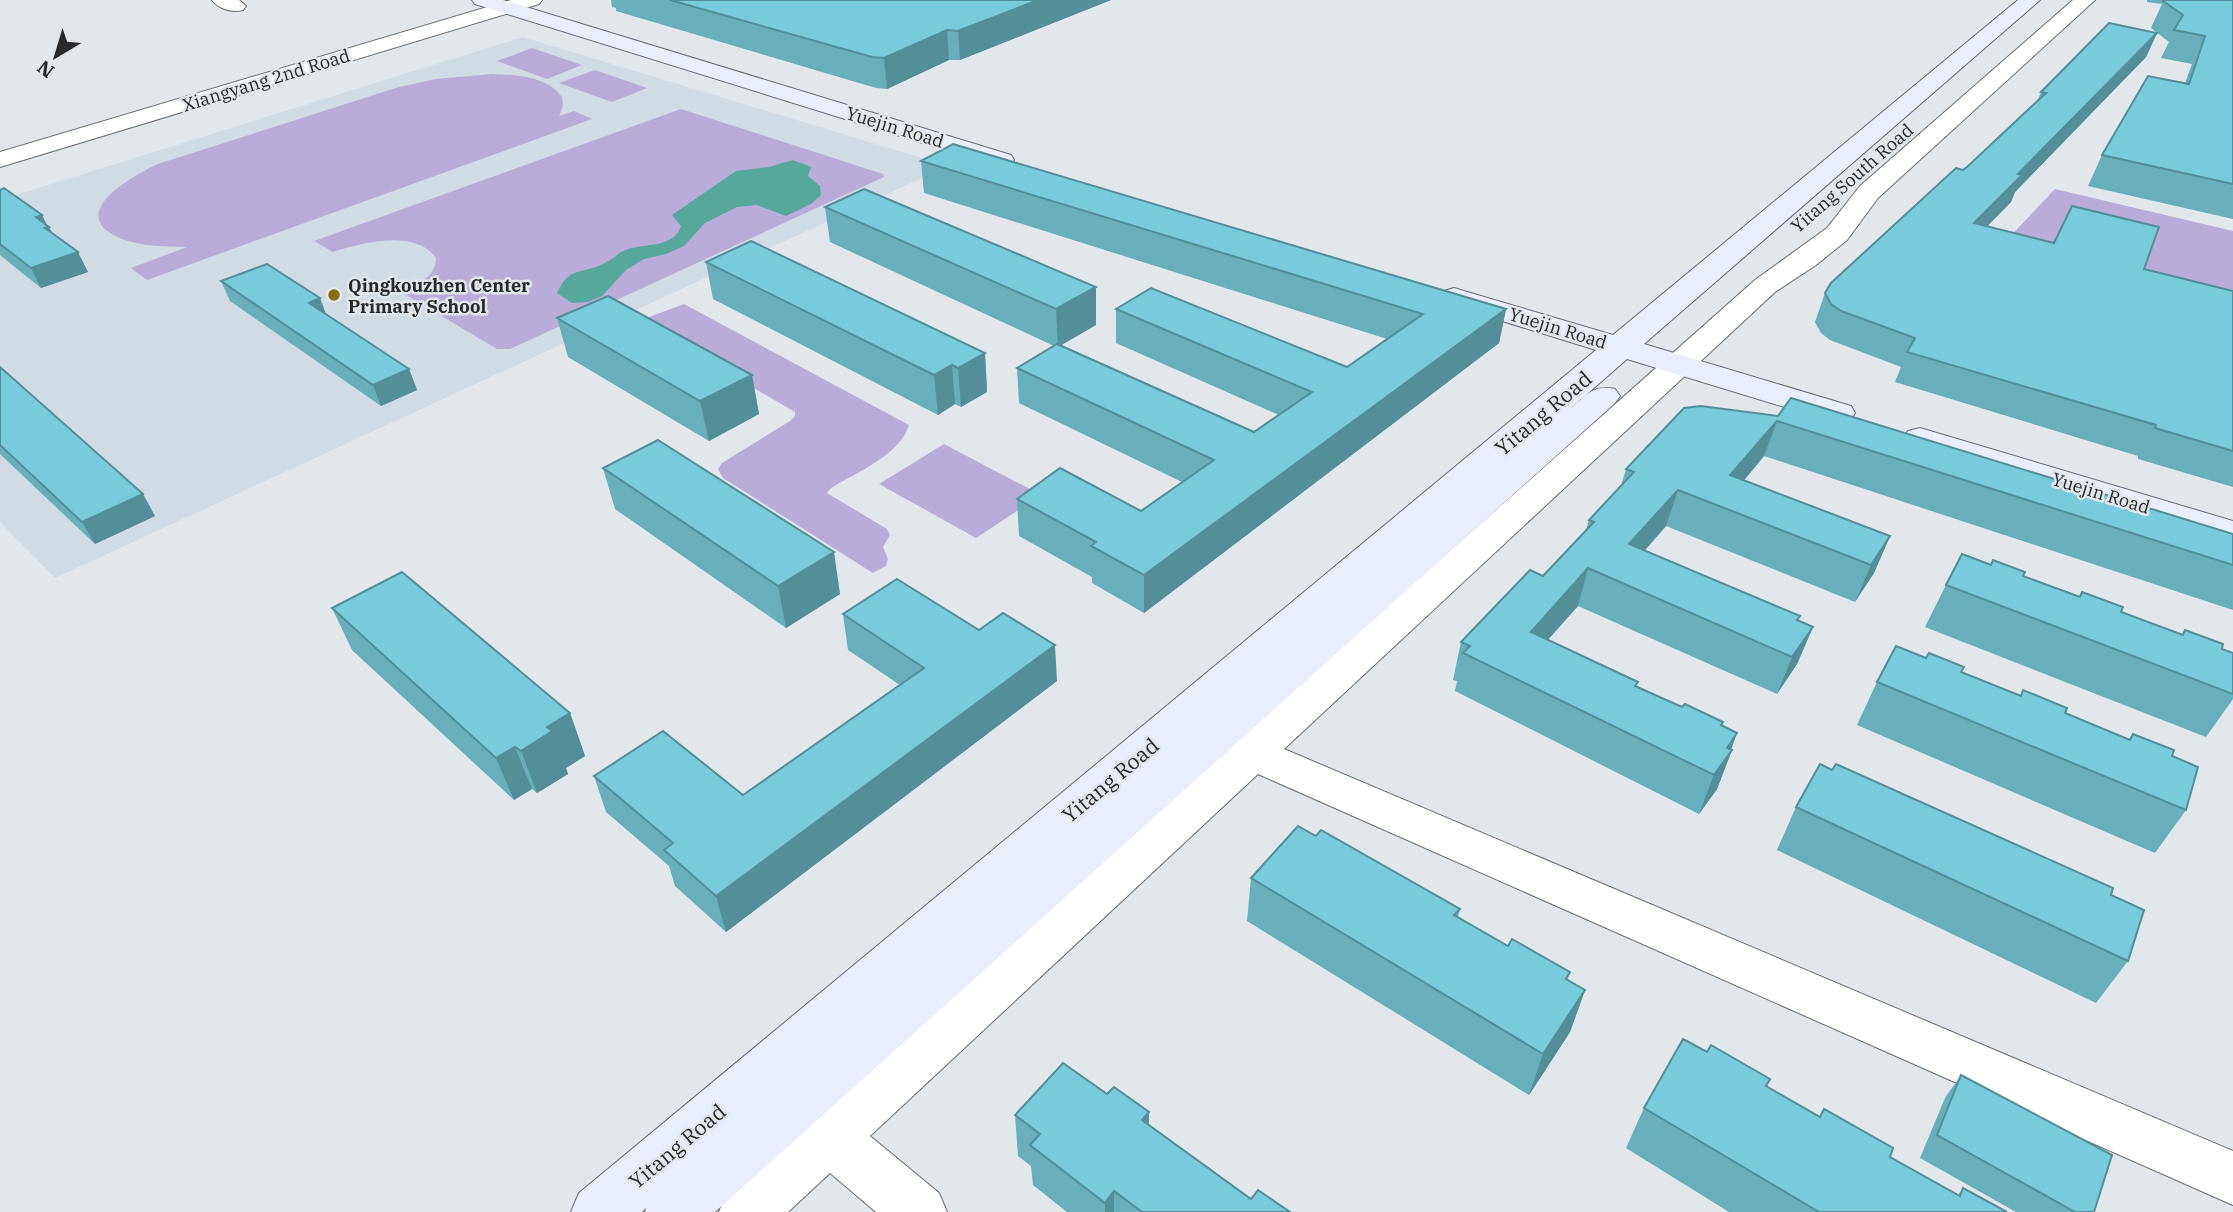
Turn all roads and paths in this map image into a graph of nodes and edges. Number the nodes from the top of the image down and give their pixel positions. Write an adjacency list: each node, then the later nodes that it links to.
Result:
1 (2030, 0): 11 (main road, Yitang South Road)
2 (2055, 0): 10 (main road, Yitang South Road)
3 (2085, 0): 11 (street)
4 (507, 3): 6 (street, Xiangyang 2nd Road); 8 (main road, Yuejin Road)
5 (0, 133): 6 (street)
6 (26, 152): 7 (street, Xiangyang 2nd Road)
7 (0, 160)
8 (1028, 168)
9 (1434, 291): 11 (main road, Yuejin Road)
10 (1702, 310)
11 (1655, 351): 12 (main road, Yuejin Road); 13 (main road, Yitang Road); 16 (main road, Yitang Road)
12 (2233, 533)
13 (1234, 745): 14 (main road, Yitang Road); 15 (street)
14 (811, 1122): 17 (main road, Yitang Road); 18 (street); 19 (street)
15 (2233, 1178)
16 (599, 1212)
17 (673, 1212)
18 (747, 1212)
19 (919, 1212)

